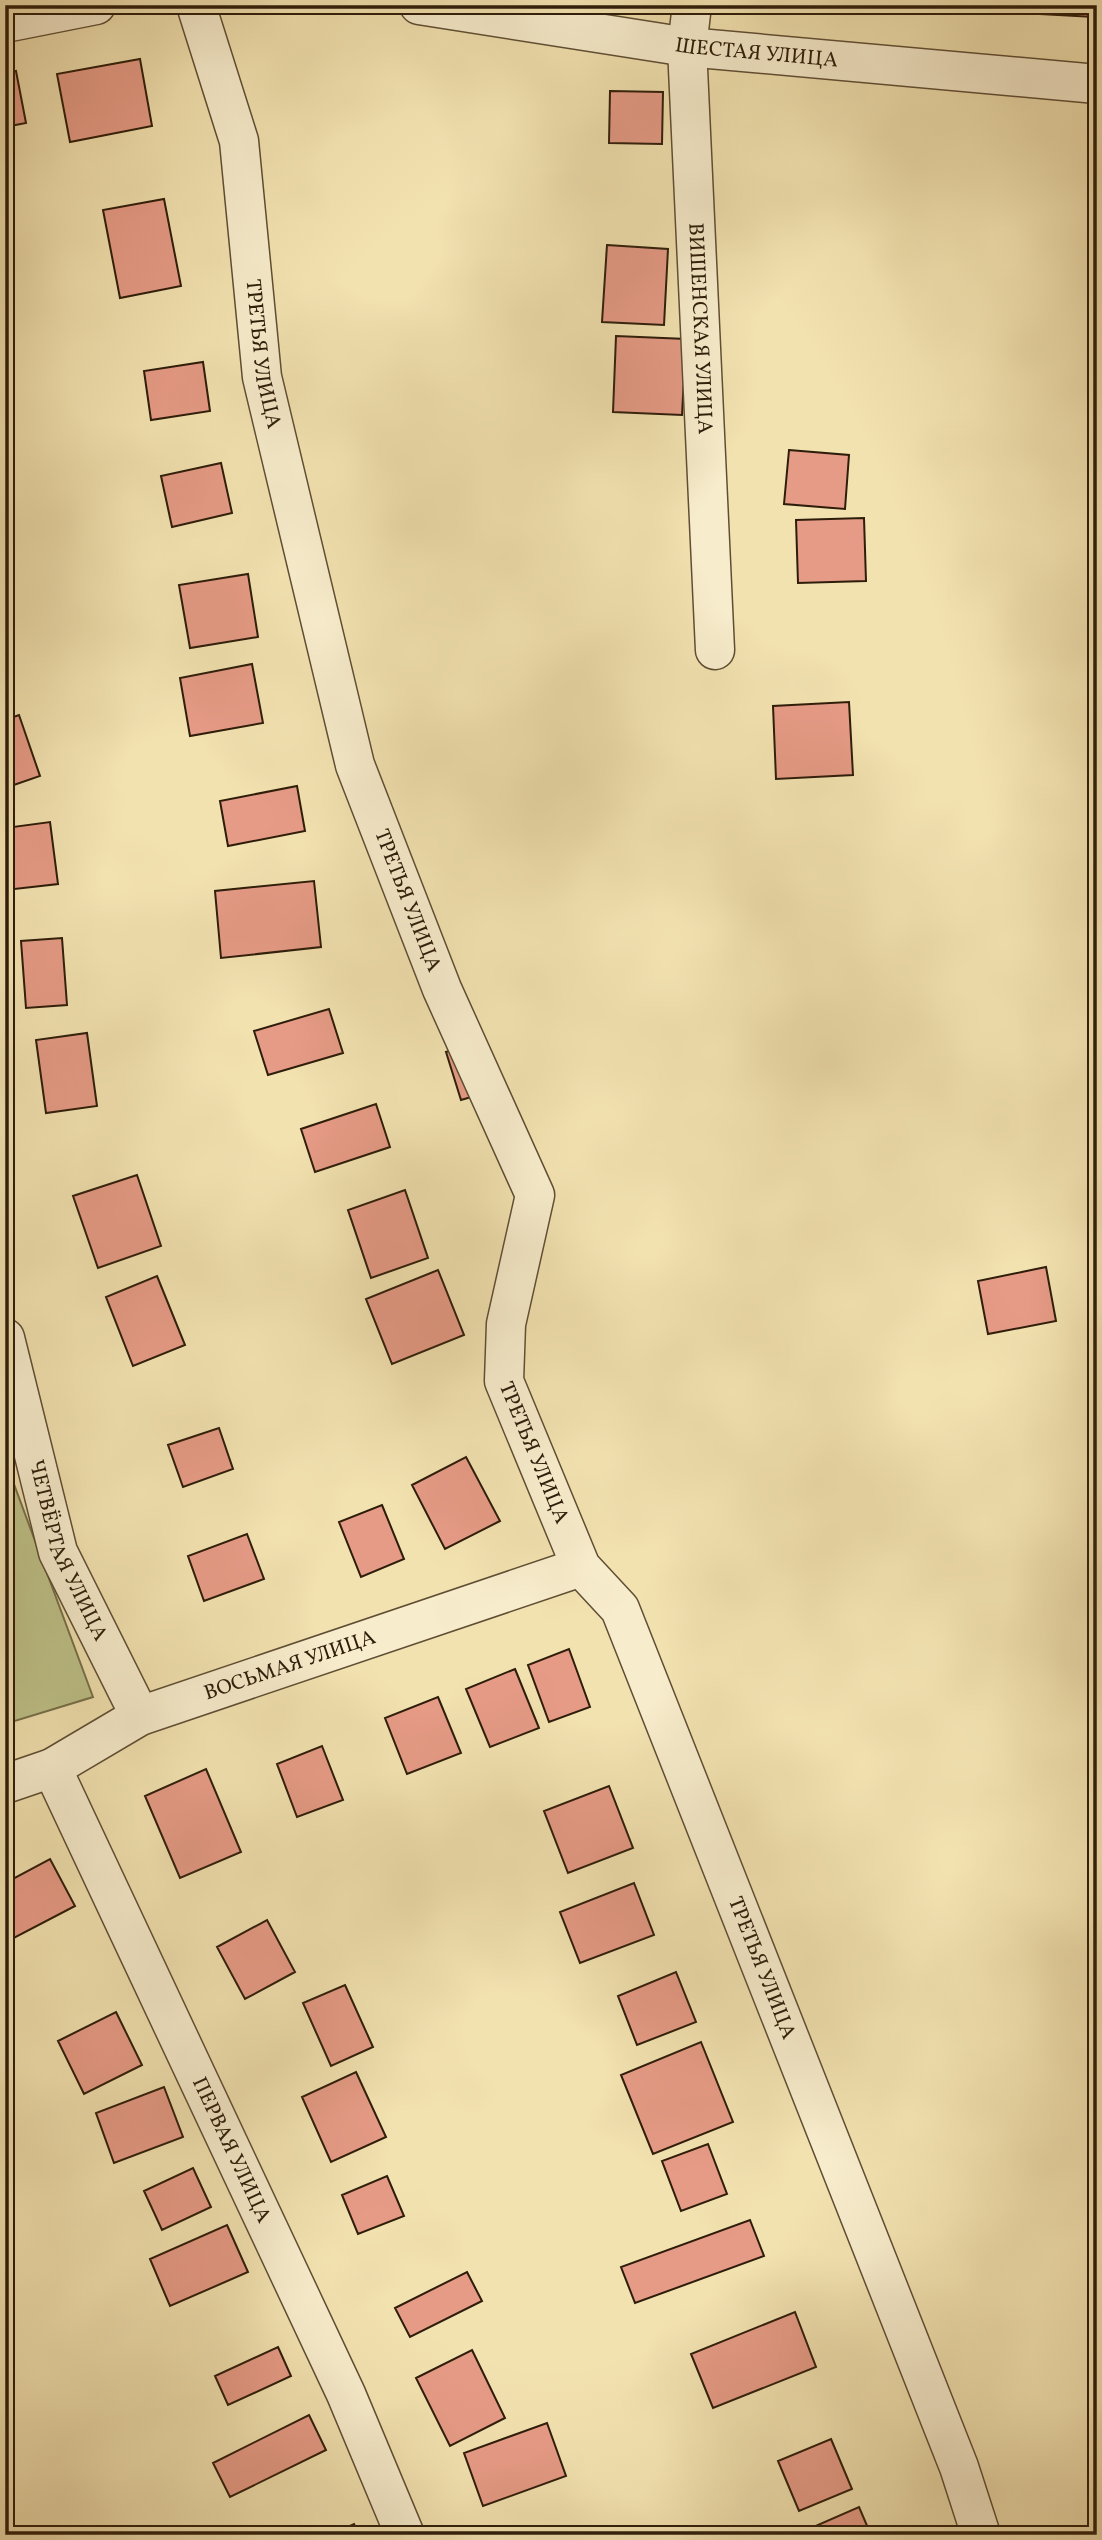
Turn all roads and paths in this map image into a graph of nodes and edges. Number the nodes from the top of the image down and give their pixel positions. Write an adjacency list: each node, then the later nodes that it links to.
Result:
1 (96, 5): 5 (street)
2 (196, 5): 10 (street, ТРЕТЬЯ УЛИЦА)
3 (419, 5): 6 (street, ШЕСТАЯ УЛИЦА)
4 (692, 5): 6 (street, ВИШЕНСКАЯ УЛИЦА)
5 (5, 23)
6 (687, 47): 7 (street, ШЕСТАЯ УЛИЦА); 8 (street, ВИШЕНСКАЯ УЛИЦА)
7 (1097, 84)
8 (715, 650)
9 (5, 1338): 11 (street, ЧЕТВЁРТАЯ УЛИЦА)
10 (582, 1567): 11 (street, ВОСЬМАЯ УЛИЦА); 15 (street, ТРЕТЬЯ УЛИЦА)
11 (140, 1716): 12 (street, ВОСЬМАЯ УЛИЦА)
12 (52, 1768): 13 (street, ВОСЬМАЯ УЛИЦА); 14 (street, ПЕРВАЯ УЛИЦА)
13 (5, 1783)
14 (405, 2535)
15 (981, 2535)

